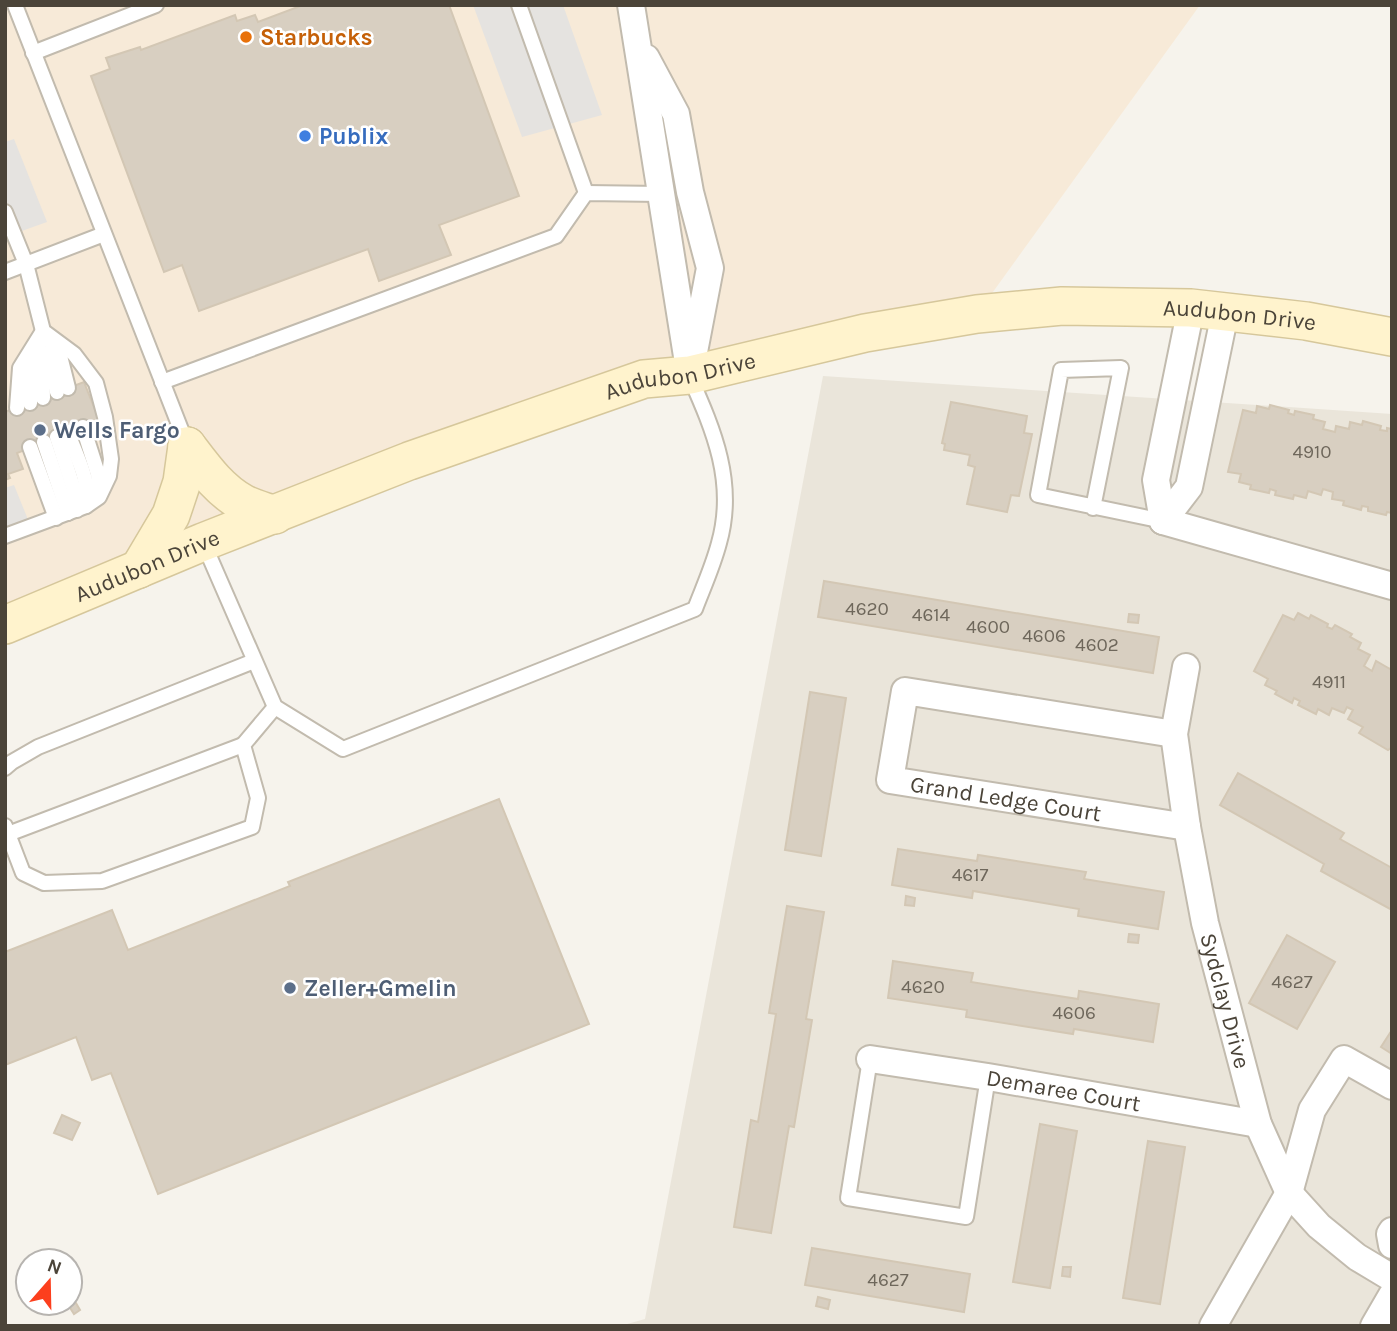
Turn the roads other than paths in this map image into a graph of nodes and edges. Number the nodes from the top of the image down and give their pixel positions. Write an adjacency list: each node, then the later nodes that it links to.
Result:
1 (15, 5): 7 (lane)
2 (156, 5): 5 (lane)
3 (519, 5): 8 (lane)
4 (631, 5): 6 (street)
5 (122, 11): 7 (lane)
6 (636, 38): 9 (street); 17 (street)
7 (33, 52): 11 (lane)
8 (586, 193): 9 (lane); 18 (lane)
9 (661, 194): 17 (street)
10 (6, 216): 12 (lane)
11 (104, 234): 12 (lane); 18 (lane)
12 (26, 264): 13 (lane); 15 (lane)
13 (5, 272)
14 (1208, 311): 16 (street, Audubon Drive); 17 (street, Audubon Drive); 26 (street)
15 (43, 331): 19 (lane); 19 (lane); 19 (lane); 22 (lane)
16 (1392, 337)
17 (690, 375): 25 (street, Audubon Drive); 34 (lane)
18 (162, 382): 21 (lane)
19 (43, 398)
20 (83, 427): 22 (lane)
21 (187, 446): 25 (street); 29 (street)
22 (99, 497): 24 (lane)
23 (1093, 508): 23 (lane); 26 (lane)
24 (72, 512): 24 (lane); 27 (lane)
25 (275, 514): 28 (street, Audubon Drive)
26 (1163, 522): 30 (street)
27 (5, 536)
28 (203, 542): 29 (street, Audubon Drive); 32 (lane)
29 (139, 569): 31 (street, Audubon Drive)
30 (1392, 586)
31 (5, 625)
32 (254, 661): 34 (lane); 37 (lane)
33 (1186, 667): 35 (street, Sydclay Drive)
34 (275, 707): 36 (lane)
35 (1174, 734): 38 (street, Sydclay Drive); 38 (street, Grand Ledge Court)
36 (243, 745): 39 (lane); 39 (lane)
37 (5, 768)
38 (1187, 827): 43 (street, Sydclay Drive)
39 (7, 830)
40 (870, 1059): 41 (street, Demaree Court); 41 (lane)
41 (988, 1077): 43 (street, Demaree Court)
42 (1392, 1086): 44 (street)
43 (1258, 1124): 44 (street, Sydclay Drive)
44 (1289, 1193): 47 (street, Sydclay Drive); 49 (street)
45 (1392, 1231): 46 (street)
46 (1392, 1245)
47 (1392, 1278)
48 (1392, 1296): 50 (street)
49 (1213, 1326)
50 (1374, 1326)

